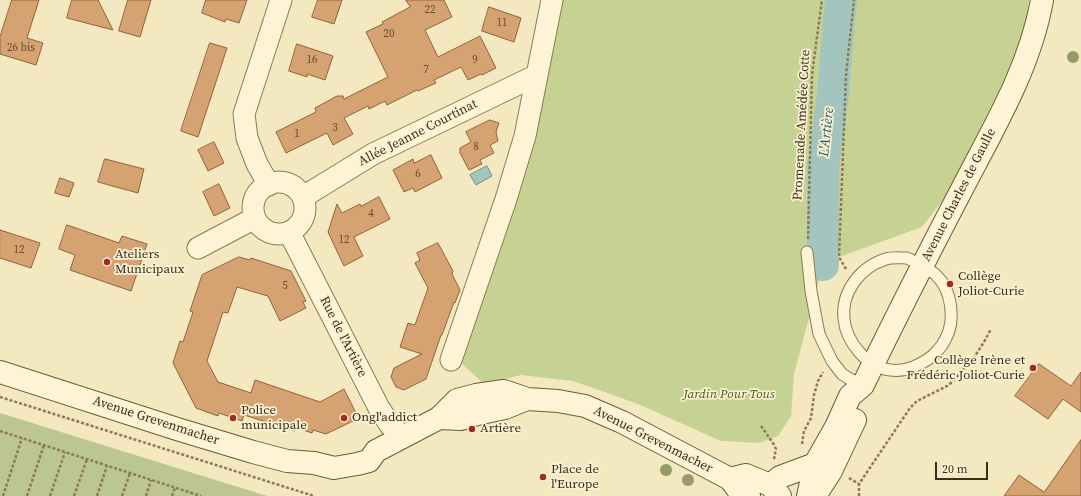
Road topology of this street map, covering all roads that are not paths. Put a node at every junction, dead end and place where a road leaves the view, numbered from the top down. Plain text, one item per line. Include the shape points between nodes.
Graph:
1 (281, 0) edge
2 (552, 0) edge
3 (1042, 0) edge
4 (537, 75) junction
5 (268, 185) junction
6 (303, 198) junction
7 (255, 218) junction
8 (289, 232) junction
9 (198, 248) dead end
10 (807, 252) road end
11 (922, 265) junction
12 (451, 360) dead end
13 (873, 364) junction
14 (0, 372) edge
15 (863, 385) junction
16 (403, 437) junction
17 (824, 474) edge
18 (730, 479) junction
19 (775, 491) edge
20 (749, 496) edge
21 (808, 496) edge
22 (815, 496) edge

1 - 5 street via 244,114 247,138
2 - 4 street
3 - 11 main road, Avenue Charles de Gaulle via 1038,21 1016,85
4 - 6 street, Allée Jeanne Courtinat via 373,154
4 - 12 street via 525,136 506,199
5 - 6 street via 284,183 292,186
5 - 7 street via 257,195 254,202
6 - 8 street via 305,214 296,228
7 - 8 street via 259,225 273,234
7 - 9 street
8 - 16 street, Rue de l'Artière via 379,408 390,425
10 - 15 lane via 819,334 842,374
11 - 13 main road, Avenue Charles de Gaulle
11 - 13 lane via 936,276 946,290 951,306 951,323 946,340 936,353 922,364 906,370 889,370
11 - 13 lane via 907,258 886,259 868,267 853,282 845,300 844,319 849,338 860,354
13 - 15 main road, Avenue Charles de Gaulle
14 - 16 main road, Avenue Grevenmacher via 177,429 287,461 334,468 357,464 369,461 376,451
15 - 17 main road, Avenue Charles de Gaulle via 850,396 836,427
16 - 18 main road, Avenue Grevenmacher via 439,418 461,419 505,408 527,399 558,401 585,406 622,422
17 - 19 main road via 780,477
17 - 21 main road, Avenue Charles de Gaulle
17 - 22 main road, Avenue Charles de Gaulle
18 - 19 main road via 746,475
18 - 20 main road, Avenue Grevenmacher via 739,491

